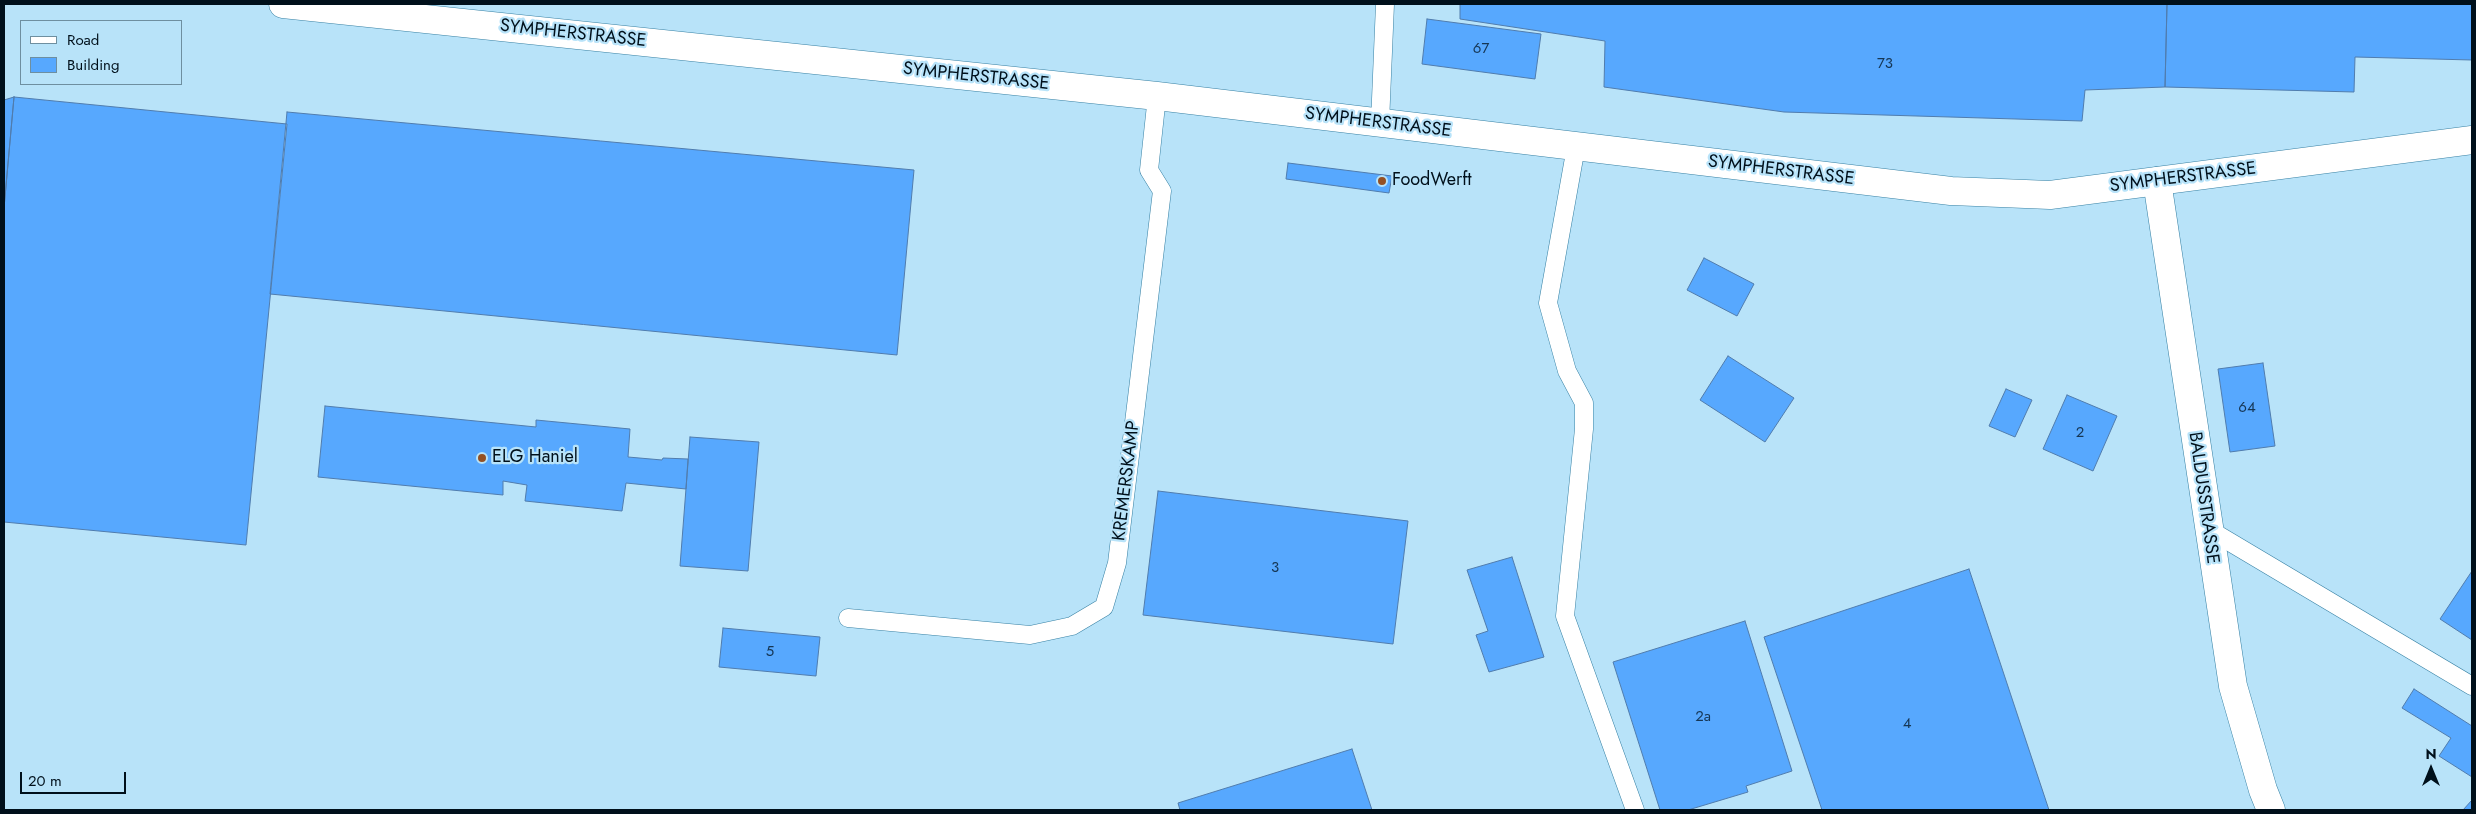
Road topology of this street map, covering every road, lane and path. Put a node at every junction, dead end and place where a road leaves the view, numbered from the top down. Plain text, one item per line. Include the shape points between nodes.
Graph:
1 (283, 4) edge
2 (1384, 4) edge
3 (1157, 96) junction
4 (1380, 123) junction
5 (2472, 140) edge
6 (1576, 146) junction
7 (2156, 182) junction
8 (2208, 529) junction
9 (848, 618) dead end
10 (2472, 686) edge
11 (1635, 810) edge
12 (2271, 810) edge

1 - 3 street, SYMPHERSTRASSE
2 - 4 lane
3 - 4 street, SYMPHERSTRASSE
3 - 9 lane, KREMERSKAMP via 1149,170 1162,191 1117,563 1104,607 1072,626 1030,635
4 - 6 street, SYMPHERSTRASSE
5 - 7 street, SYMPHERSTRASSE
6 - 7 street, SYMPHERSTRASSE via 1951,191 2050,195
6 - 11 lane via 1548,303 1566,371 1584,403 1565,616
7 - 8 street, BALDUSSTRASSE
8 - 10 lane
8 - 12 street, BALDUSSTRASSE via 2233,686

